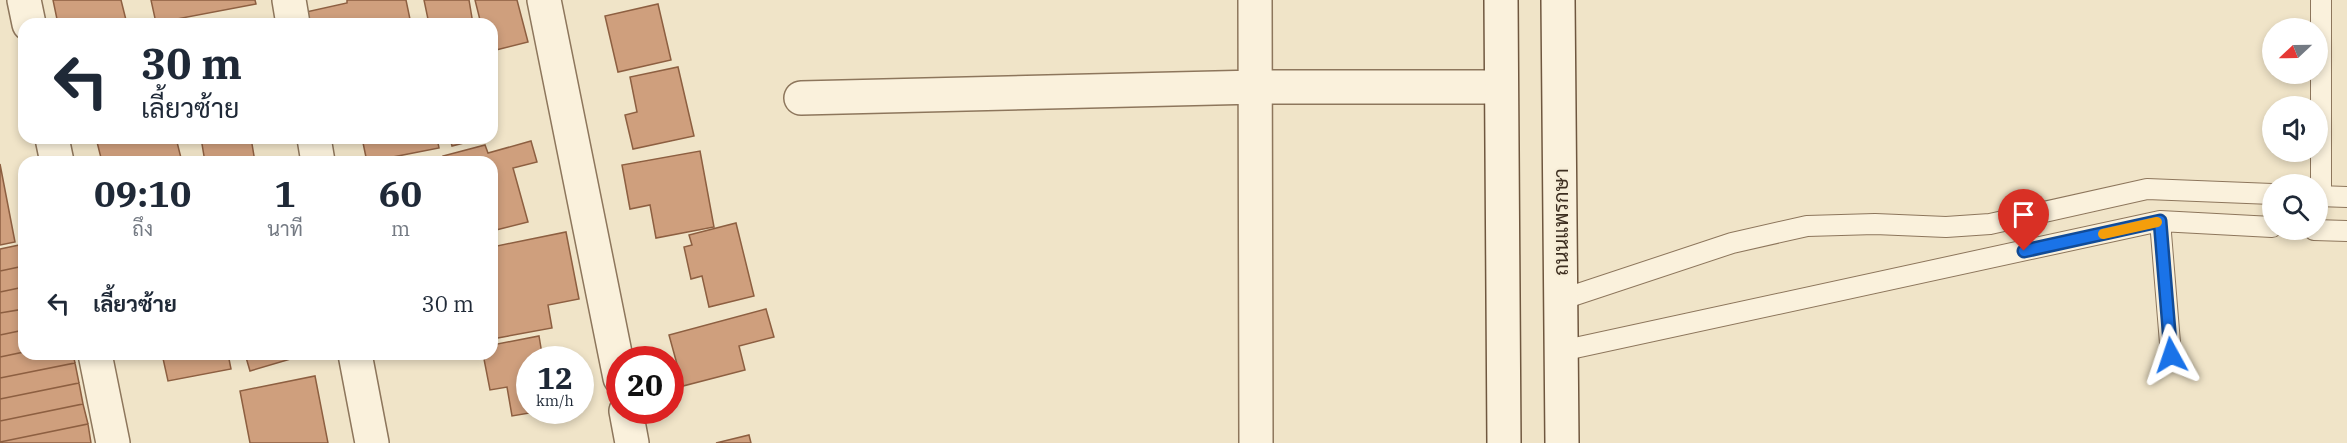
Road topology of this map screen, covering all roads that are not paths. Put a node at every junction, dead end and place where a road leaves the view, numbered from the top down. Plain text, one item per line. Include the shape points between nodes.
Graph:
1 (24, 0) edge
2 (289, 0) edge
3 (544, 0) edge
4 (1255, 0) edge
5 (1501, 0) edge
6 (1558, 0) edge
7 (2321, 0) edge
8 (28, 18) edge
9 (292, 18) edge
10 (1257, 87) junction
11 (1501, 87) junction
12 (801, 98) dead end
13 (2319, 174) edge
14 (2262, 194) edge
15 (2328, 196) edge
16 (2347, 197) edge
17 (2160, 221) junction
18 (2262, 226) edge
19 (2328, 230) edge
20 (2347, 231) edge
21 (1560, 300) junction
22 (614, 346) edge
23 (1561, 351) junction
24 (2171, 355) dead end
25 (96, 360) edge
26 (356, 360) edge
27 (629, 424) edge
28 (112, 443) edge
29 (372, 443) edge
30 (633, 443) edge
31 (1256, 443) edge
32 (1504, 443) edge
33 (1562, 443) edge

1 - 8 street
2 - 9 street
3 - 22 street
4 - 10 street
5 - 11 street
6 - 21 street, ถนนแพรกษา
7 - 13 lane
10 - 11 street
10 - 12 street
10 - 31 street
11 - 32 street
14 - 21 lane via 2147,189 1990,224 1946,228 1807,226 1732,243
15 - 16 lane
17 - 18 lane
17 - 23 lane
17 - 24 lane
19 - 20 lane
21 - 23 street, ถนนแพรกษา
23 - 33 street, ถนนแพรกษา
25 - 28 street
26 - 29 street
27 - 30 street

